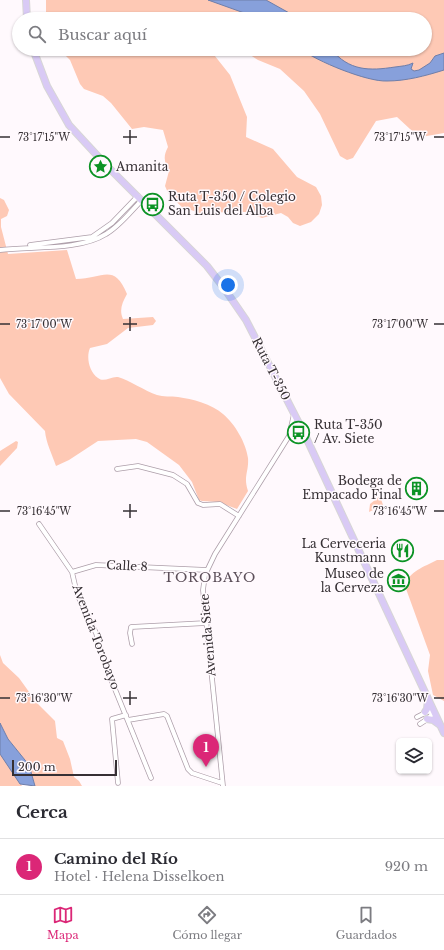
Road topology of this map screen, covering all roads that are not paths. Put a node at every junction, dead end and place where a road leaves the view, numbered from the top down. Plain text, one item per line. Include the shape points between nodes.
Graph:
1 (26, 0) edge
2 (27, 12) edge
3 (36, 56) edge
4 (140, 198) junction
5 (0, 250) edge
6 (294, 414) junction
7 (304, 433) junction
8 (289, 436) junction
9 (117, 469) dead end
10 (239, 516) junction
11 (39, 524) dead end
12 (206, 570) junction
13 (72, 572) junction
14 (206, 623) junction
15 (132, 644) dead end
16 (428, 698) junction
17 (434, 711) junction
18 (425, 712) junction
19 (417, 716) dead end
20 (127, 717) junction
21 (427, 719) junction
22 (420, 724) dead end
23 (443, 730) edge
24 (151, 778) dead end
25 (118, 783) dead end
26 (223, 784) edge

1 - 2 main road
3 - 4 main road, Ruta T-350 via 47,86 63,117
4 - 5 street via 114,229 96,240 80,244
4 - 6 main road, Ruta T-350 via 197,256 232,298 253,332
6 - 7 main road, Ruta T-350
6 - 8 street, Avenida Siete
7 - 8 street
7 - 16 main road, Ruta T-350
8 - 10 street, Avenida Siete
9 - 10 street via 138,466 173,475 187,484 198,503 220,504
10 - 12 street, Avenida Siete
11 - 13 street, Avenida Torobayo
12 - 13 street, Calle 8 via 96,565
12 - 14 street, Avenida Siete via 203,587
13 - 20 street, Avenida Torobayo via 77,594 96,633 106,667
14 - 15 street via 131,627
14 - 26 street, Avenida Siete
16 - 17 main road, Ruta T-350
16 - 18 main road
17 - 18 street
17 - 21 street
17 - 23 main road, Ruta T-350
18 - 19 street
20 - 24 street, Avenida Torobayo
20 - 25 street via 112,719
20 - 26 street via 164,714 167,716 188,770
21 - 22 street
21 - 23 main road via 436,722

